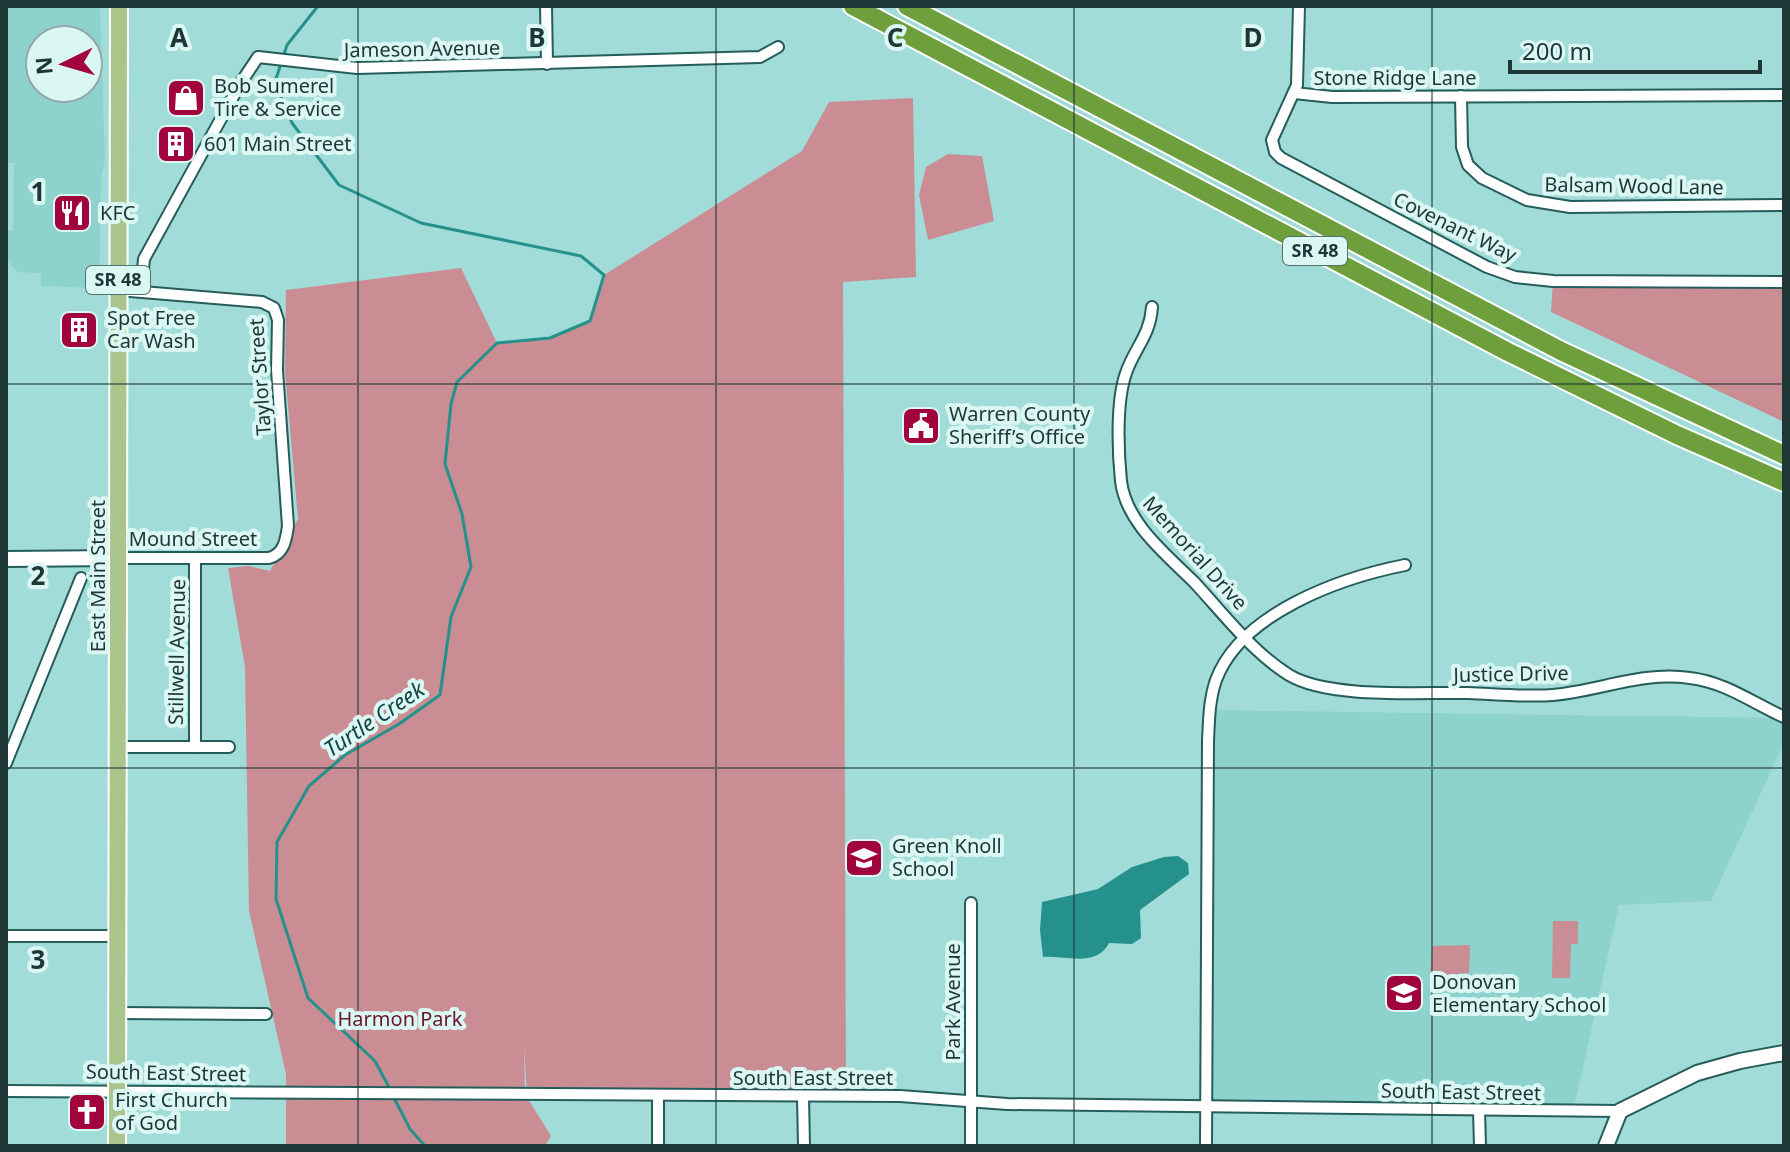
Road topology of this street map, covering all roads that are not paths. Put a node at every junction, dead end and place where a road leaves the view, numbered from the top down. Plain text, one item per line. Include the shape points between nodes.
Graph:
1 (119, 6) edge
2 (546, 6) edge
3 (853, 6) edge
4 (907, 6) edge
5 (1299, 6) edge
6 (778, 47) dead end
7 (547, 64) junction
8 (1294, 93) junction
9 (1784, 95) edge
10 (1461, 96) junction
11 (1784, 205) edge
12 (1784, 282) edge
13 (118, 290) junction
14 (141, 290) junction
15 (1152, 307) dead end
16 (1784, 455) edge
17 (1784, 482) edge
18 (280, 551) joint
19 (118, 558) junction
20 (195, 558) junction
21 (6, 559) edge
22 (1405, 565) dead end
23 (81, 578) dead end
24 (1245, 636) junction
25 (1784, 717) edge
26 (118, 747) junction
27 (195, 747) junction
28 (229, 747) dead end
29 (6, 763) edge
30 (971, 903) dead end
31 (6, 936) edge
32 (117, 936) junction
33 (116, 1013) junction
34 (266, 1014) dead end
35 (1784, 1053) edge
36 (117, 1090) junction
37 (6, 1091) edge
38 (658, 1095) junction
39 (803, 1096) junction
40 (971, 1100) junction
41 (1207, 1107) junction
42 (1479, 1110) junction
43 (1620, 1111) junction
44 (117, 1146) edge
45 (658, 1146) edge
46 (804, 1146) edge
47 (971, 1146) edge
48 (1206, 1146) edge
49 (1480, 1146) edge
50 (1606, 1146) edge

1 - 13 main road, East Main Street / SR 48
2 - 7 street
3 - 17 highway, SR 48 via 1508,352
4 - 16 highway, SR 48 via 1548,344
5 - 8 street
6 - 7 street, Jameson Avenue via 760,57
7 - 14 street, Jameson Avenue via 357,68 258,57 144,259
8 - 10 street, Stone Ridge Lane
8 - 12 street, Covenant Way via 1274,135 1273,146 1281,158 1487,267 1553,281
9 - 10 street, Stone Ridge Lane
10 - 11 street, Balsam Wood Lane via 1462,147 1468,165 1482,178 1527,200 1570,207
13 - 14 street, Taylor Street
13 - 19 main road, East Main Street / SR 48
14 - 18 street, Taylor Street via 262,302 274,308 288,526
15 - 24 street, Memorial Drive via 1150,326 1123,383 1122,491 1139,525
18 - 20 street, Mound Street via 263,559
19 - 20 street, Mound Street
19 - 21 street, Mound Street
19 - 26 main road, East Main Street / SR 48
20 - 27 street, Stillwell Avenue
22 - 24 street via 1306,598
23 - 29 street
24 - 25 street, Justice Drive via 1290,676 1355,691 1551,695 1635,678 1689,677 1722,685
24 - 41 street via 1222,667 1209,710
26 - 27 street
26 - 32 main road, East Main Street / SR 48
27 - 28 street
30 - 40 street, Park Avenue
31 - 32 street
32 - 33 main road, East Main Street / SR 48
33 - 34 street
33 - 36 main road, East Main Street / SR 48
35 - 43 street via 1697,1073
36 - 37 street, South East Street
36 - 38 street, South East Street
36 - 44 main road, East Main Street / SR 48
38 - 39 street, South East Street
38 - 45 street
39 - 40 street, South East Street
39 - 46 street
40 - 41 street, South East Street
40 - 47 street, Park Avenue
41 - 42 street, South East Street
41 - 48 street
42 - 43 street, South East Street
42 - 49 street
43 - 50 street

